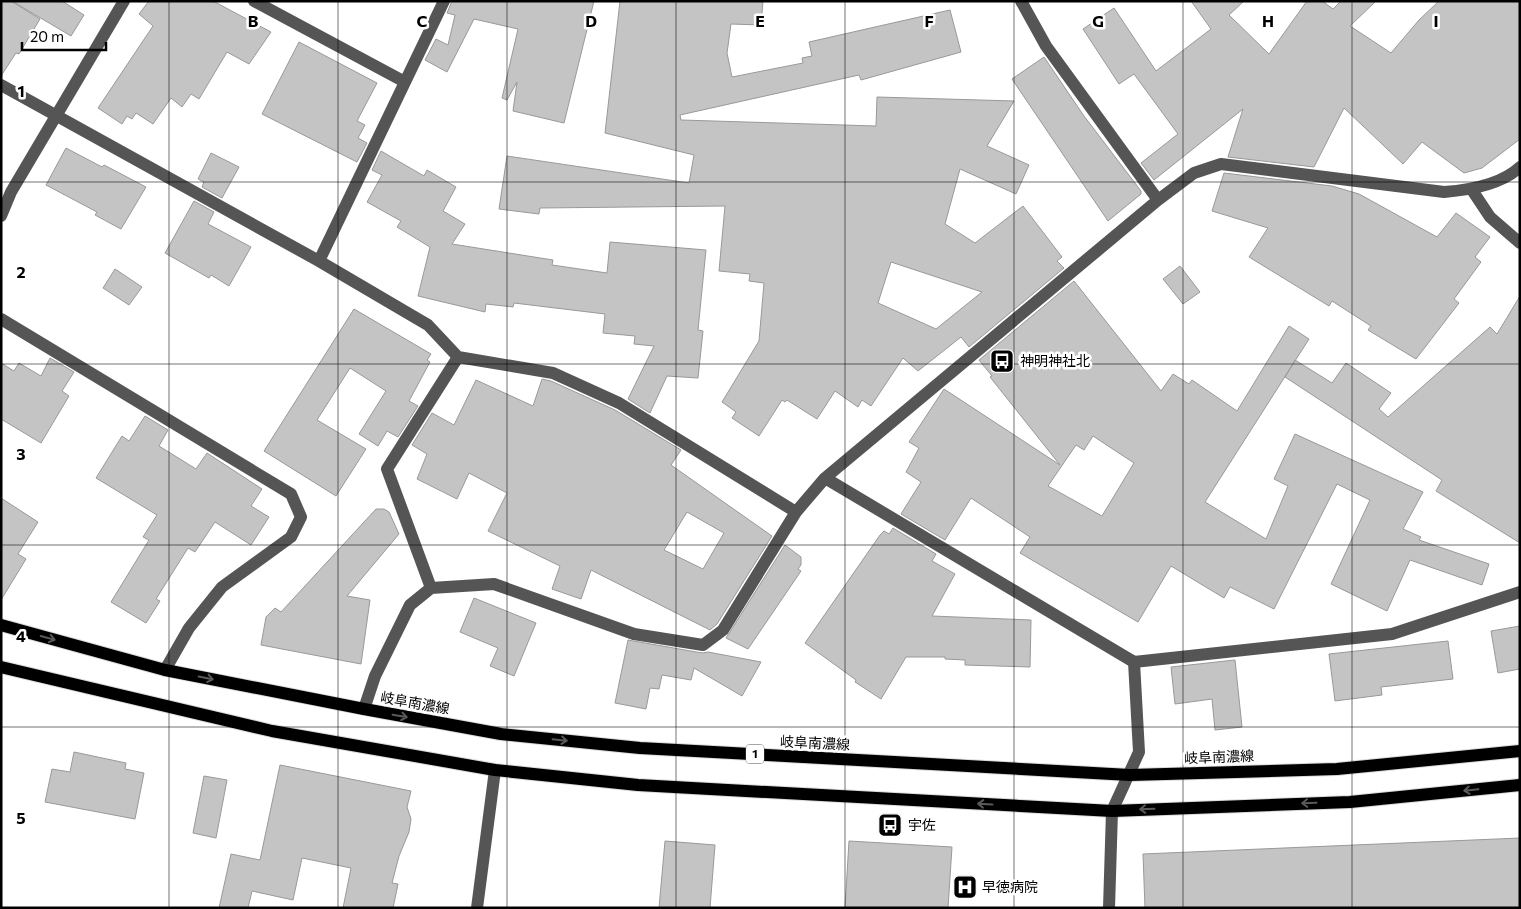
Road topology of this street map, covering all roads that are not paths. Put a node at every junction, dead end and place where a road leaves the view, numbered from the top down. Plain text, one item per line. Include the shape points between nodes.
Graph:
1 (124, 1) edge
2 (254, 1) edge
3 (444, 1) edge
4 (1021, 1) edge
5 (405, 82) junction
6 (1, 85) edge
7 (57, 114) junction
8 (1520, 166) edge
9 (6, 190) edge
10 (1472, 190) junction
11 (1158, 200) junction
12 (1, 216) edge
13 (1520, 243) edge
14 (319, 261) junction
15 (1, 319) edge
16 (458, 357) junction
17 (825, 478) junction
18 (796, 512) junction
19 (431, 588) junction
20 (1520, 592) edge
21 (1, 625) edge
22 (1134, 662) junction
23 (1, 667) edge
24 (165, 670) junction
25 (364, 709) junction
26 (1520, 751) edge
27 (495, 770) junction
28 (1130, 775) junction
29 (1520, 785) edge
30 (1112, 811) junction
31 (477, 908) edge
32 (1109, 908) edge

1 - 7 street
2 - 5 street
3 - 5 street
4 - 11 street via 1046,46
5 - 14 street
6 - 7 street
7 - 9 street
7 - 14 street
8 - 10 street via 1513,173
9 - 12 street
10 - 11 street via 1444,192 1221,164 1194,173
10 - 13 street via 1490,217
11 - 17 street
14 - 16 street via 428,325
15 - 24 street via 291,494 300,517 291,537 222,587 189,628
16 - 18 street via 553,373 619,403
16 - 19 street via 388,468
17 - 18 street
17 - 22 street
18 - 19 street via 724,630 703,645 634,634 494,584
19 - 25 street via 410,604 375,676
20 - 22 street via 1392,634
21 -> 24 main road, 岐阜南濃線 / 1
22 - 28 street via 1139,752
23 - 27 main road via 272,731
24 -> 25 main road, 岐阜南濃線 / 1
25 -> 28 main road, 岐阜南濃線 / 1 via 501,734 640,748
26 - 28 main road, 岐阜南濃線 / 1 via 1337,769
30 -> 27 main road via 638,785
27 - 31 street
28 - 30 street
29 -> 30 main road via 1350,802
30 - 32 street

